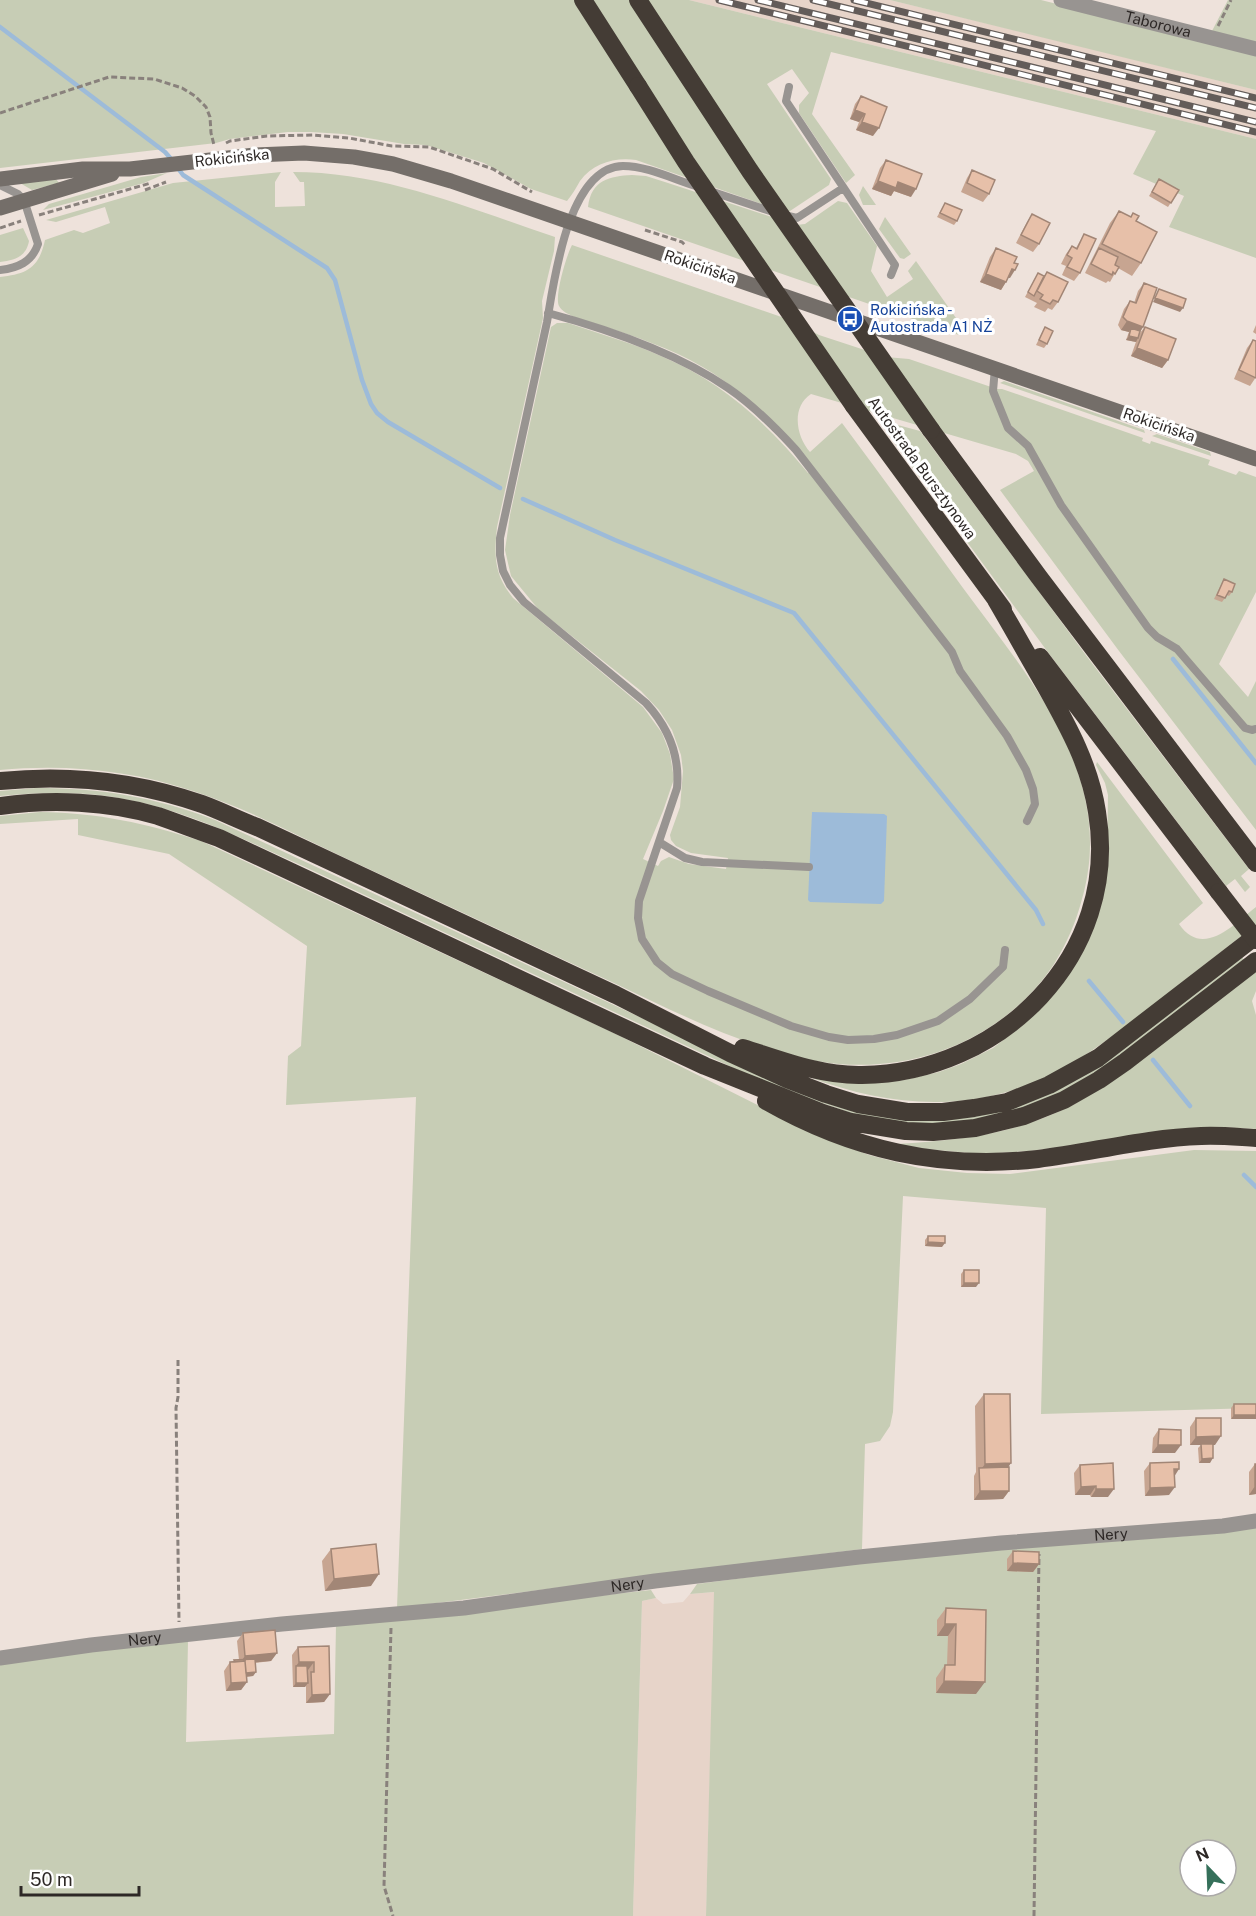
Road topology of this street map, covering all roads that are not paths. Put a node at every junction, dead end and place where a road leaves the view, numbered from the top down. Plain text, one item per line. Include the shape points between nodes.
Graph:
1 (583, 0) edge
2 (638, 0) edge
3 (1061, 0) edge
4 (1256, 49) edge
5 (789, 87) dead end
6 (130, 169) junction
7 (0, 179) edge
8 (0, 185) edge
9 (843, 188) junction
10 (24, 200) junction
11 (0, 208) edge
12 (570, 222) junction
13 (0, 270) edge
14 (891, 275) dead end
15 (548, 313) junction
16 (995, 368) junction
17 (1256, 459) edge
18 (996, 600) junction
19 (1256, 729) edge
20 (0, 781) edge
21 (0, 806) edge
22 (1027, 821) dead end
23 (659, 842) junction
24 (1256, 862) edge
25 (809, 867) dead end
26 (1256, 938) edge
27 (1005, 950) dead end
28 (1256, 960) edge
29 (616, 995) junction
30 (705, 1066) junction
31 (1256, 1138) edge
32 (1256, 1521) edge
33 (0, 1658) edge

1 - 18 highway, Autostrada Bursztynowa, bridge via 686,162 854,406
2 - 24 highway, Autostrada Bursztynowa, bridge via 750,171 930,430
3 - 4 street, Taborowa
5 - 9 lane via 786,101
6 - 7 main road, Rokicińska via 82,169
6 - 10 main road, Rokicińska
6 - 12 main road, Rokicińska via 255,155 354,157 432,175
8 - 10 lane
9 - 12 lane via 808,213 792,218 647,170 623,166 601,172 589,184
9 - 14 lane via 895,265
10 - 11 main road, Rokicińska
10 - 13 lane via 38,240 36,251 18,267
12 - 15 lane
12 - 16 main road, Rokicińska
15 - 22 lane via 656,349 690,365 735,393 779,431 952,652 964,678 1007,736 1033,789 1035,804
15 - 23 lane via 502,525 501,563 510,585 524,602 639,696 664,727 675,751 678,773 671,810
16 - 17 main road, Rokicińska
16 - 19 lane via 993,391 1008,428 1028,446 1061,505 1148,628 1177,649 1245,728
18 - 26 highway, Autostrada Bursztynowa, bridge
18 - 29 highway via 1079,749 1093,788 1099,825 1097,883 1084,927 1061,972 1030,1009 994,1038 959,1056 917,1070 860,1075 825,1072 768,1056
20 - 29 highway via 60,777 104,781 202,804
21 - 30 highway via 72,803 126,809 219,838
23 - 25 lane via 684,858 702,862
23 - 27 lane via 639,902 639,928 651,956 681,979 803,1030 848,1040 897,1035 928,1026 956,1010 1003,967
26 - 29 highway via 1098,1058 1023,1096 960,1110 882,1109 826,1094 730,1053
28 - 30 highway via 1082,1091 1024,1116 975,1128 906,1131 851,1122
30 - 31 highway via 787,1113 829,1131 879,1149 950,1162 1038,1158 1174,1138
32 - 33 street, Nery via 860,1557 391,1616 282,1624

